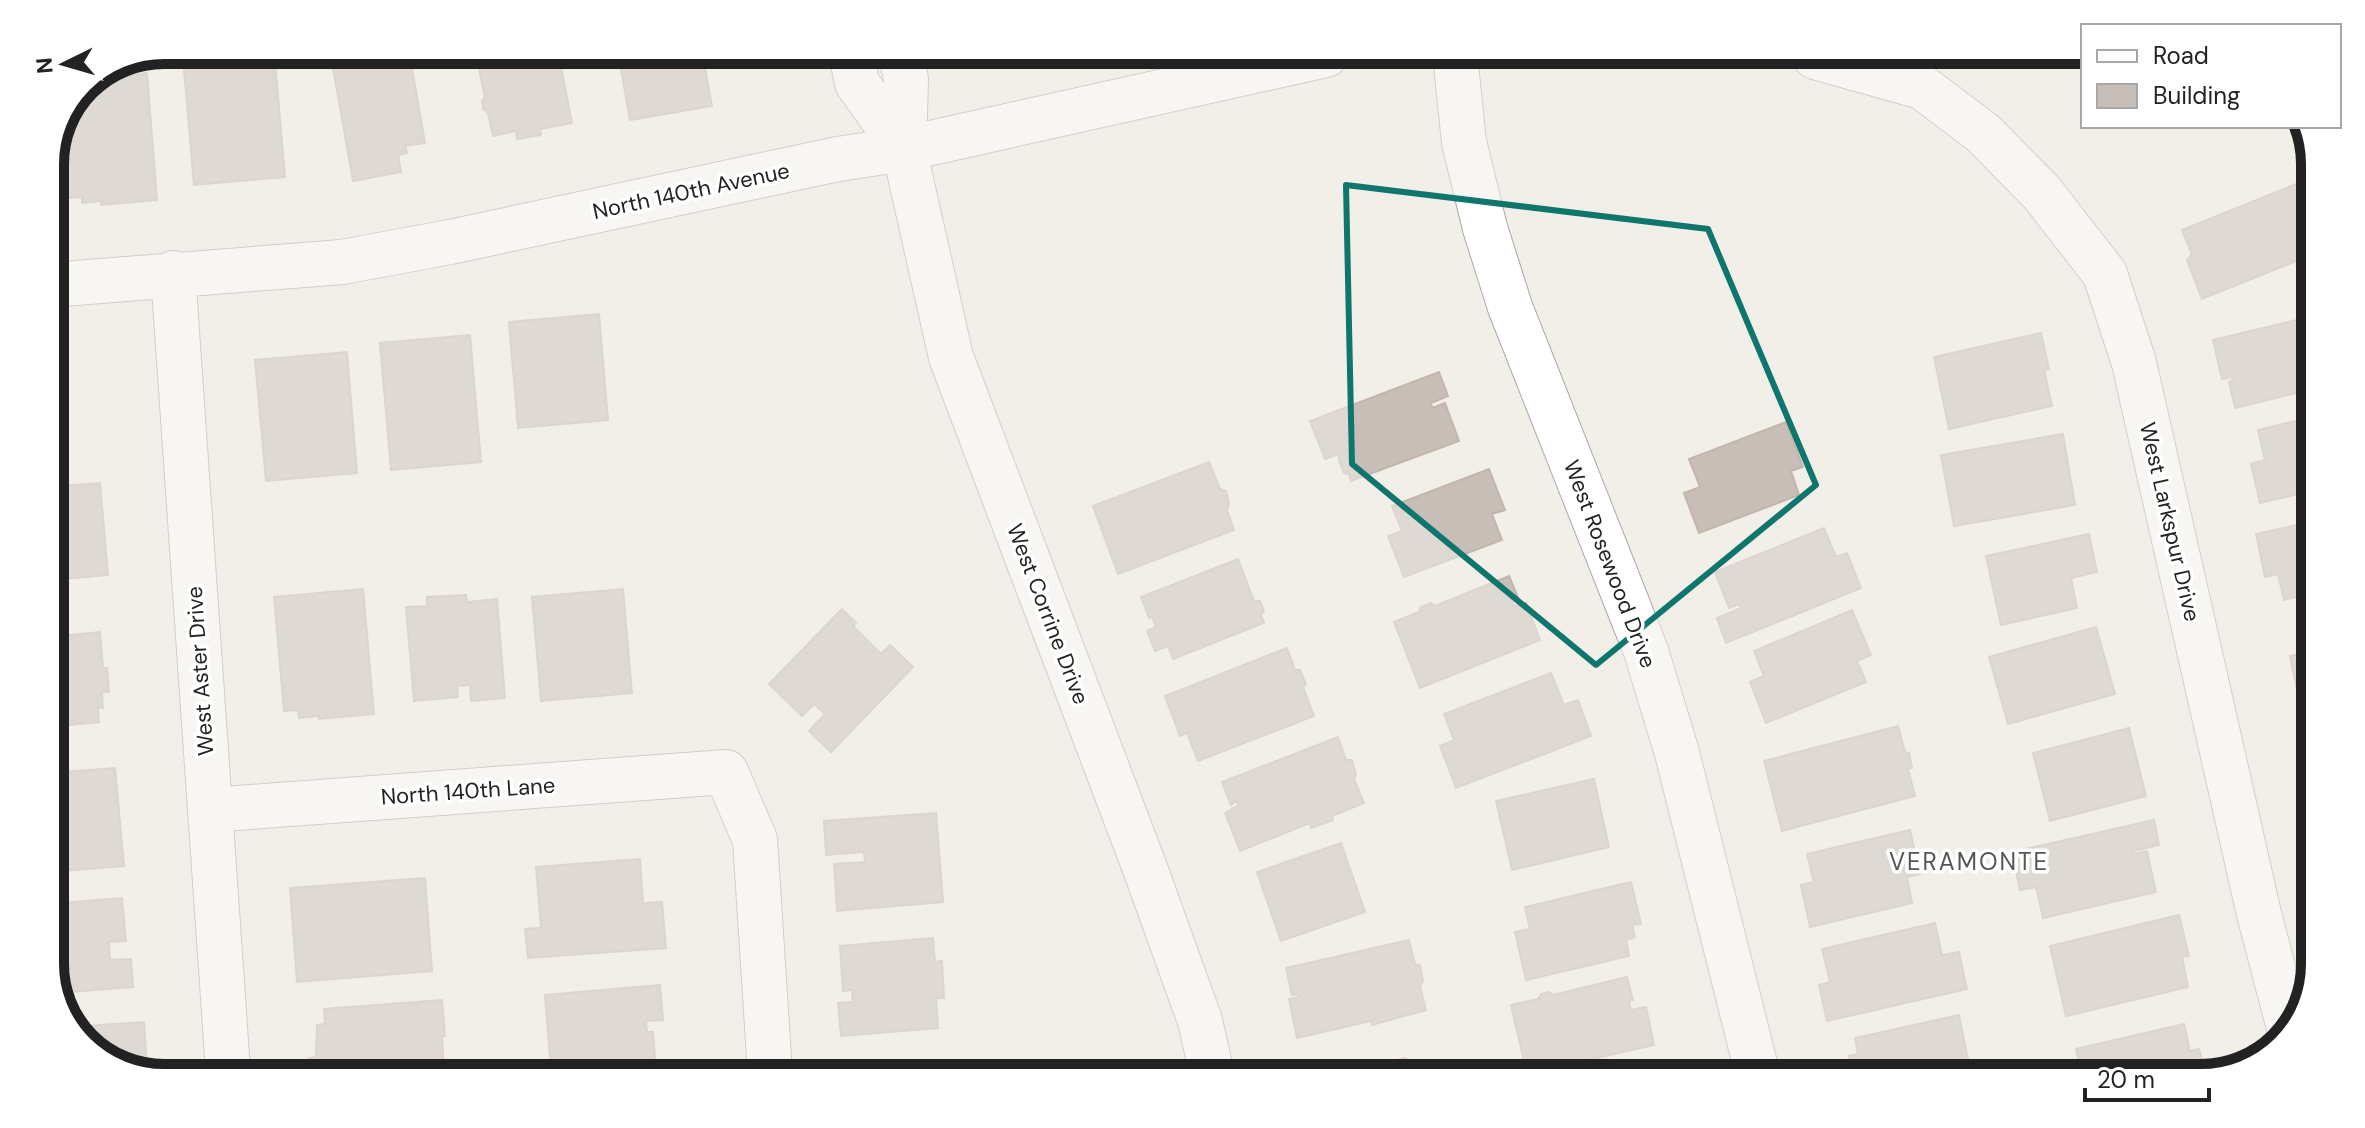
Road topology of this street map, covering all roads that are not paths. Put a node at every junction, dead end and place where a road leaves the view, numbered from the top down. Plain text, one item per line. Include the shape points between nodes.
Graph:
1 (853, 64) edge
2 (903, 64) edge
3 (1286, 64) edge
4 (1456, 64) edge
5 (1840, 64) edge
6 (904, 149) junction
7 (173, 273) junction
8 (64, 284) edge
9 (210, 810) junction
10 (2286, 1017) edge
11 (228, 1064) edge
12 (769, 1064) edge
13 (1210, 1064) edge
14 (1755, 1064) edge

1 - 6 street, West Corrine Drive via 857,83
2 - 6 street, West Corrine Drive
3 - 6 street, North 140th Avenue
4 - 14 street, West Rosewood Drive via 1464,142 1485,228 1510,307 1646,651
5 - 10 street, West Larkspur Drive via 1922,87 1983,133 2042,193 2105,274 2134,363
6 - 7 street, North 140th Avenue via 342,262
6 - 13 street, West Corrine Drive via 951,357 1146,871 1200,1021
7 - 8 street, North 140th Avenue
7 - 9 street, West Aster Drive
9 - 11 street, West Aster Drive
9 - 12 street, North 140th Lane via 726,772 755,840

